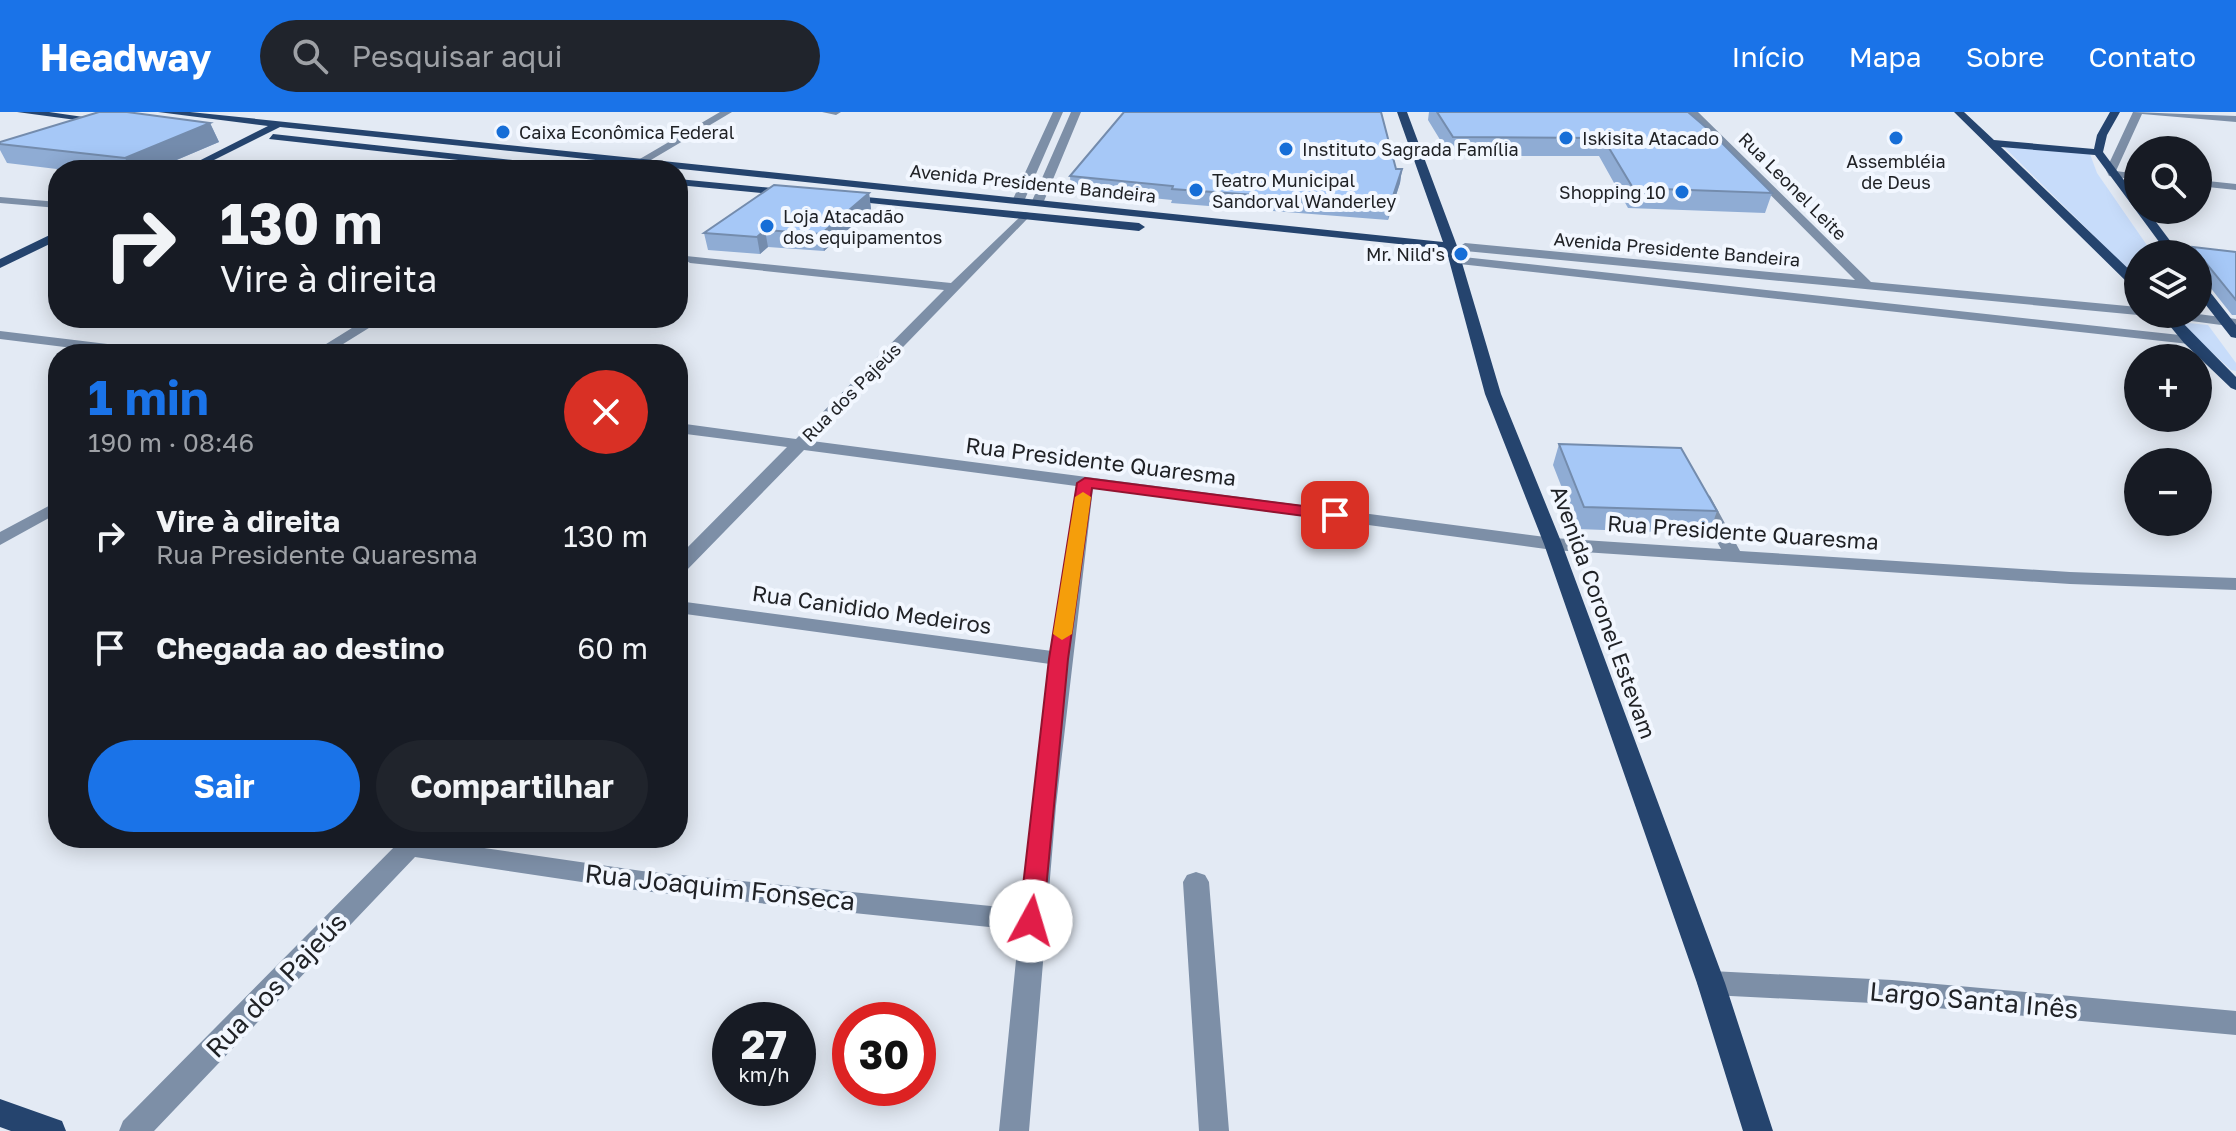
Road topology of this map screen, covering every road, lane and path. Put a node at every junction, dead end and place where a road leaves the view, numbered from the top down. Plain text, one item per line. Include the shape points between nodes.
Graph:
1 (22, 112) edge
2 (163, 112) edge
3 (302, 112) edge
4 (727, 112) edge
5 (827, 112) edge
6 (836, 112) edge
7 (1051, 112) edge
8 (1058, 112) edge
9 (1076, 112) edge
10 (1402, 112) edge
11 (1959, 112) edge
12 (2115, 112) edge
13 (2141, 112) edge
14 (1690, 116) edge
15 (2236, 119) edge
16 (125, 123) edge
17 (279, 124) junction
18 (234, 134) dead end
19 (255, 136) junction
20 (1993, 143) junction
21 (482, 145) junction
22 (2098, 152) junction
23 (454, 157) junction
24 (206, 160) edge
25 (482, 160) edge
26 (633, 160) edge
27 (645, 160) edge
28 (688, 166) edge
29 (2112, 172) junction
30 (2124, 174) edge
31 (688, 183) edge
32 (2212, 184) edge
33 (2236, 187) edge
34 (2124, 188) edge
35 (804, 194) edge
36 (836, 197) edge
37 (0, 200) edge
38 (1038, 201) junction
39 (48, 204) edge
40 (1022, 207) junction
41 (1781, 216) junction
42 (1798, 216) junction
43 (2151, 224) edge
44 (48, 240) edge
45 (2163, 240) edge
46 (1452, 253) junction
47 (690, 259) dead end
48 (0, 264) edge
49 (2124, 271) edge
50 (1847, 283) junction
51 (1867, 285) junction
52 (954, 287) junction
53 (2212, 301) edge
54 (2124, 310) edge
55 (2231, 322) edge
56 (361, 328) edge
57 (2179, 328) edge
58 (2236, 334) edge
59 (0, 335) edge
60 (2189, 340) junction
61 (74, 344) edge
62 (334, 344) edge
63 (2236, 385) edge
64 (688, 430) edge
65 (797, 446) junction
66 (1692, 481) edge
67 (1085, 483) junction
68 (48, 512) edge
69 (0, 540) edge
70 (1553, 544) junction
71 (1734, 556) junction
72 (688, 558) edge
73 (2236, 584) edge
74 (688, 608) edge
75 (1059, 659) junction
76 (408, 848) edge
77 (449, 848) edge
78 (1196, 882) dead end
79 (1031, 921) junction
80 (1711, 983) junction
81 (2236, 1023) edge
82 (0, 1113) edge
83 (51, 1131) edge
84 (134, 1131) edge
85 (1014, 1131) edge
86 (1214, 1131) edge
87 (1758, 1131) edge

1 - 16 main road
2 - 17 main road, Avenida Presidente Bandeira
3 - 17 main road
4 - 27 street
5 - 6 street
7 - 8 street
8 - 40 street, Rua dos Pajeús
9 - 38 street
10 - 46 main road, Avenida Coronel Estevam
11 - 20 main road
12 - 22 main road
13 - 15 street
13 - 29 street
14 - 41 street, Rua Leonel Leite
14 - 42 street, Rua Leonel Leite
17 - 19 main road
17 - 21 main road, Avenida Presidente Bandeira
18 - 19 main road
19 - 23 main road
19 - 24 main road
20 - 22 main road
20 - 49 main road
21 - 23 main road
21 - 26 main road, Avenida Presidente Bandeira
22 - 29 main road
23 - 25 main road
28 - 40 main road, Avenida Presidente Bandeira
29 - 30 street
29 - 34 main road
31 - 35 main road
32 - 33 street
36 - 40 main road, Avenida Presidente Bandeira
37 - 39 street
38 - 40 main road, Avenida Presidente Bandeira
38 - 46 main road, Avenida Presidente Bandeira
40 - 46 main road, Avenida Presidente Bandeira
40 - 52 street, Rua dos Pajeús
41 - 42 street
41 - 50 street, Rua Leonel Leite
42 - 51 street, Rua Leonel Leite
43 - 45 main road
44 - 48 main road
46 - 50 street, Avenida Presidente Bandeira
46 - 60 street, Avenida Presidente Bandeira
46 - 70 main road, Avenida Coronel Estevam via 1493,394
47 - 52 street
50 - 51 street, Avenida Presidente Bandeira
51 - 54 street, Avenida Presidente Bandeira
52 - 65 street, Rua dos Pajeús
53 - 55 main road
55 - 58 main road
56 - 62 street
57 - 60 main road
59 - 61 street
60 - 63 main road
64 - 65 street, Rua Presidente Quaresma
65 - 67 street, Rua Presidente Quaresma
65 - 72 street, Rua dos Pajeús
66 - 71 street
67 - 70 street, Rua Presidente Quaresma
67 - 75 street
68 - 69 street
70 - 71 street, Rua Presidente Quaresma
70 - 80 main road, Avenida Coronel Estevam
71 - 73 street, Rua Presidente Quaresma
74 - 75 street, Rua Canidido Medeiros
75 - 79 street
76 - 84 street, Rua dos Pajeús
77 - 79 street, Rua Joaquim Fonseca via 642,881
78 - 86 street
79 - 85 street
80 - 81 street, Largo Santa Inês via 1892,992
80 - 87 main road, Avenida Coronel Estevam
82 - 83 main road

